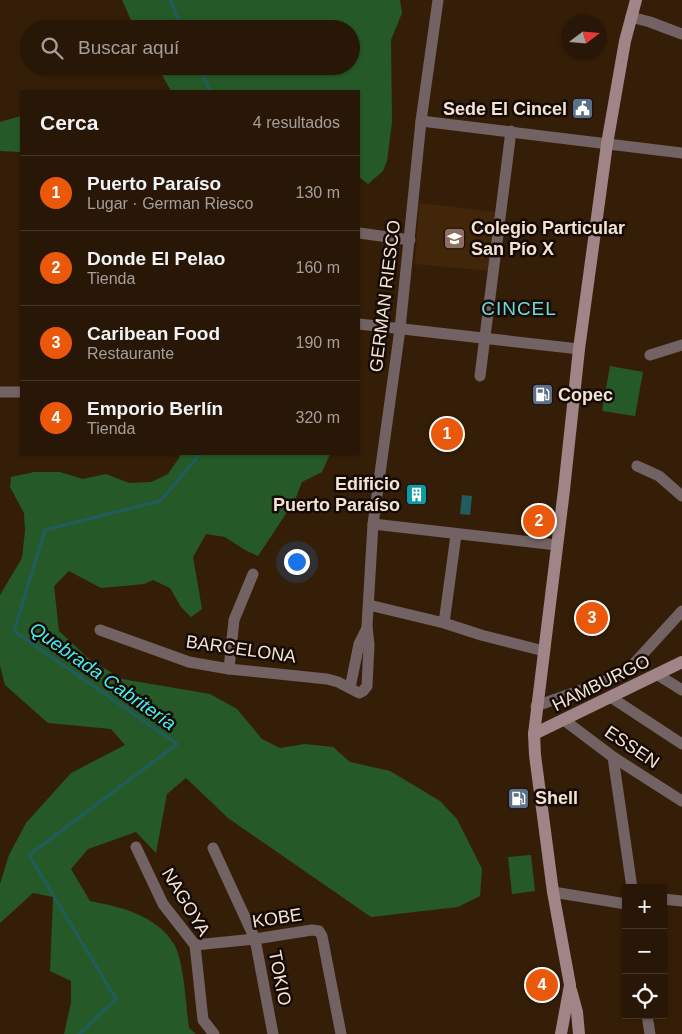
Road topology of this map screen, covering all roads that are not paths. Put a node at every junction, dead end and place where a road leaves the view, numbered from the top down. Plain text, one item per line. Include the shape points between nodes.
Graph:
1 (438, 0) edge
2 (636, 0) edge
3 (631, 17) junction
4 (682, 34) edge
5 (422, 121) junction
6 (511, 131) junction
7 (607, 144) junction
8 (682, 153) edge
9 (360, 233) edge
10 (410, 240) junction
11 (360, 324) edge
12 (400, 329) junction
13 (485, 338) junction
14 (682, 345) edge
15 (579, 349) junction
16 (650, 355) dead end
17 (480, 376) dead end
18 (0, 392) edge
19 (20, 392) edge
20 (637, 466) dead end
21 (682, 496) edge
22 (373, 524) junction
23 (456, 534) junction
24 (557, 546) junction
25 (253, 574) dead end
26 (369, 605) junction
27 (682, 611) edge
28 (444, 623) junction
29 (100, 630) dead end
30 (544, 651) junction
31 (682, 662) edge
32 (229, 669) junction
33 (658, 675) junction
34 (350, 688) joint
35 (682, 690) edge
36 (612, 698) junction
37 (536, 706) junction
38 (564, 720) junction
39 (534, 734) junction
40 (682, 744) edge
41 (614, 757) junction
42 (682, 801) edge
43 (136, 847) dead end
44 (213, 848) dead end
45 (631, 884) edge
46 (553, 892) junction
47 (667, 899) edge
48 (682, 901) edge
49 (622, 903) edge
50 (255, 939) junction
51 (195, 945) junction
52 (570, 985) junction
53 (648, 1019) edge
54 (562, 1030) edge
55 (214, 1034) edge
56 (273, 1034) edge
57 (341, 1034) edge
58 (579, 1034) edge
59 (650, 1034) edge

1 - 5 street, GERMAN RIESCO
2 - 3 main road
3 - 4 street
3 - 7 main road
5 - 6 street
5 - 10 street, GERMAN RIESCO
6 - 7 street
6 - 13 street
7 - 8 street
7 - 15 main road
9 - 10 street
10 - 12 street, GERMAN RIESCO
11 - 12 street
12 - 13 street
12 - 22 street, GERMAN RIESCO
13 - 15 street
13 - 17 street
14 - 16 street
15 - 24 main road
18 - 19 street
20 - 21 street via 659,476
22 - 23 street
22 - 26 street, GERMAN RIESCO
23 - 24 street
23 - 28 street
24 - 30 main road
25 - 32 street via 234,620
26 - 28 street
26 - 34 street, GERMAN RIESCO via 366,686 359,693
27 - 37 street via 630,668 596,685
28 - 30 street
29 - 32 street, BARCELONA via 189,662
30 - 37 main road
31 - 33 main road, HAMBURGO
32 - 34 street, BARCELONA via 327,679
33 - 35 street
33 - 36 main road, HAMBURGO
36 - 38 main road, HAMBURGO
36 - 40 street
37 - 39 main road
38 - 39 main road, HAMBURGO
38 - 41 street, ESSEN
39 - 46 main road
41 - 42 street, ESSEN
41 - 45 street
43 - 51 street, NAGOYA via 162,904
44 - 50 street, TOKIO
46 - 49 street
46 - 52 main road
47 - 48 street
50 - 51 street, KOBE
50 - 56 street, TOKIO
50 - 57 street, KOBE via 312,930 319,932
51 - 55 street, NAGOYA via 203,1020
52 - 54 main road
52 - 58 main road
53 - 59 street
54 - 58 street

